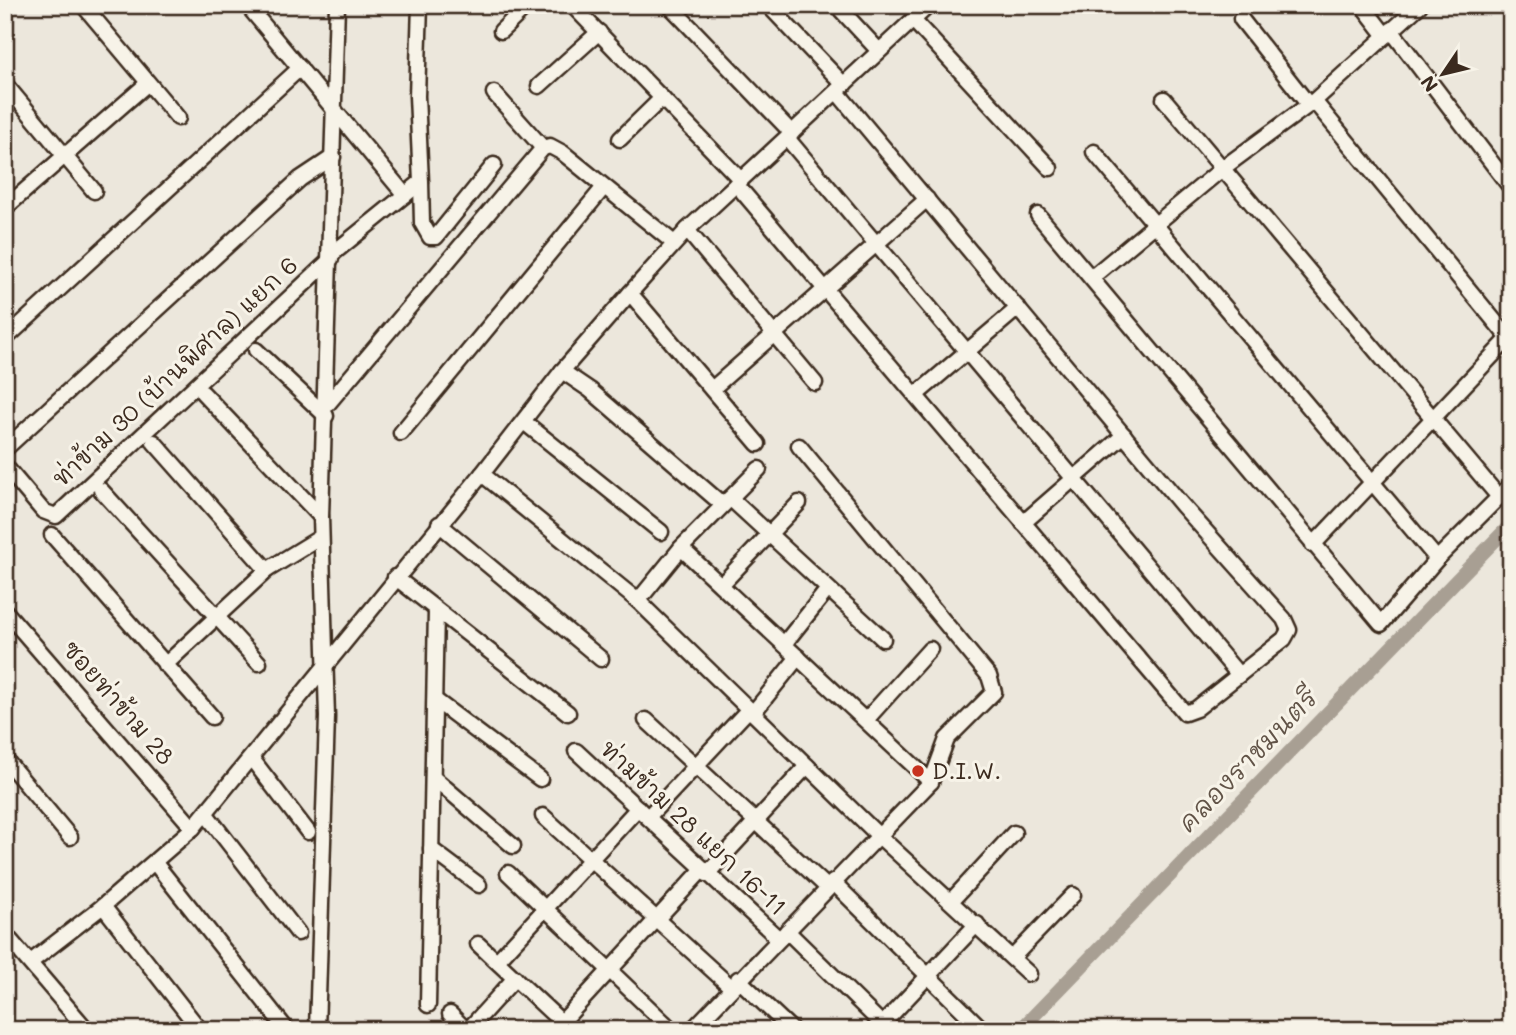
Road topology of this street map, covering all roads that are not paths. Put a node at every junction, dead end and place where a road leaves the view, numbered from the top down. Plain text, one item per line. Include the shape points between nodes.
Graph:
1 (83, 5) edge
2 (247, 5) edge
3 (337, 5) edge
4 (420, 5) edge
5 (528, 5) edge
6 (572, 5) edge
7 (668, 5) edge
8 (929, 5) edge
9 (1362, 5) edge
10 (771, 6) edge
11 (1418, 6) edge
12 (841, 10) dead end
13 (1241, 19) dead end
14 (913, 20) junction
15 (501, 31) dead end
16 (599, 32) junction
17 (1389, 33) junction
18 (879, 51) junction
19 (300, 68) junction
20 (148, 83) junction
21 (5, 84) edge
22 (539, 86) dead end
23 (840, 88) junction
24 (494, 93) dead end
25 (662, 98) junction
26 (1164, 99) dead end
27 (1311, 103) junction
28 (334, 107) junction
29 (178, 118) dead end
30 (789, 136) junction
31 (620, 139) dead end
32 (543, 148) junction
33 (1094, 152) dead end
34 (65, 155) junction
35 (333, 157) junction
36 (494, 165) dead end
37 (1223, 168) junction
38 (1050, 169) dead end
39 (421, 182) junction
40 (739, 182) junction
41 (604, 187) junction
42 (1511, 188) edge
43 (94, 191) dead end
44 (405, 195) junction
45 (927, 200) junction
46 (5, 208) edge
47 (1038, 215) dead end
48 (1156, 225) junction
49 (687, 230) junction
50 (674, 243) junction
51 (875, 244) junction
52 (331, 257) junction
53 (1091, 278) junction
54 (824, 289) junction
55 (630, 293) junction
56 (1018, 308) junction
57 (775, 335) junction
58 (5, 339) edge
59 (1510, 339) edge
60 (256, 350) dead end
61 (965, 353) junction
62 (562, 370) junction
63 (815, 383) dead end
64 (712, 389) junction
65 (203, 393) dead end
66 (917, 394) junction
67 (326, 411) junction
68 (1432, 418) junction
69 (524, 422) junction
70 (401, 432) dead end
71 (1124, 435) junction
72 (154, 442) dead end
73 (758, 444) dead end
74 (799, 446) dead end
75 (5, 449) edge
76 (5, 466) edge
77 (759, 469) dead end
78 (482, 474) junction
79 (1074, 479) junction
80 (1371, 484) junction
81 (1511, 485) edge
82 (101, 490) dead end
83 (1499, 497) junction
84 (726, 502) junction
85 (799, 503) dead end
86 (321, 517) junction
87 (1023, 523) junction
88 (439, 524) junction
89 (661, 532) dead end
90 (769, 534) junction
91 (52, 536) dead end
92 (321, 537) junction
93 (1313, 545) junction
94 (681, 548) junction
95 (1437, 559) junction
96 (267, 570) junction
97 (395, 577) junction
98 (721, 585) junction
99 (828, 589) junction
100 (638, 601) junction
101 (5, 611) edge
102 (436, 611) junction
103 (215, 617) junction
104 (883, 639) dead end
105 (784, 644) junction
106 (930, 649) dead end
107 (798, 657) junction
108 (601, 659) dead end
109 (259, 663) dead end
110 (165, 665) junction
111 (326, 667) junction
112 (1239, 675) junction
113 (435, 700) junction
114 (751, 711) junction
115 (568, 713) dead end
116 (212, 717) dead end
117 (646, 720) dead end
118 (866, 720) junction
119 (576, 751) dead end
120 (5, 759) edge
121 (252, 759) junction
122 (696, 766) junction
123 (807, 766) junction
124 (435, 779) junction
125 (540, 779) dead end
126 (931, 782) junction
127 (643, 813) junction
128 (205, 814) junction
129 (543, 816) dead end
130 (756, 822) junction
131 (193, 828) junction
132 (307, 832) dead end
133 (1014, 833) dead end
134 (878, 835) junction
135 (70, 837) dead end
136 (513, 846) dead end
137 (431, 849) junction
138 (591, 860) junction
139 (155, 863) junction
140 (704, 872) junction
141 (508, 873) dead end
142 (479, 885) dead end
143 (831, 885) junction
144 (1073, 895) dead end
145 (952, 901) junction
146 (103, 906) junction
147 (546, 909) junction
148 (656, 919) junction
149 (977, 924) junction
150 (299, 933) dead end
151 (5, 934) edge
152 (783, 935) junction
153 (478, 944) dead end
154 (1012, 958) junction
155 (32, 961) junction
156 (497, 961) junction
157 (610, 970) junction
158 (1029, 974) dead end
159 (929, 976) junction
160 (515, 978) junction
161 (734, 983) junction
162 (428, 1005) dead end
163 (450, 1014) dead end
164 (566, 1026) edge
165 (883, 1028) edge
166 (982, 1029) edge
167 (87, 1030) edge
168 (200, 1030) edge
169 (287, 1030) edge
170 (317, 1030) edge
171 (467, 1030) edge
172 (672, 1030) edge
173 (692, 1030) edge
174 (792, 1030) edge

1 - 20 street
2 - 19 street
3 - 28 street
4 - 39 street via 417,96
5 - 15 street
6 - 16 street
7 - 30 street
8 - 14 street
9 - 17 street
10 - 23 street
11 - 17 street
12 - 18 street
13 - 27 street
14 - 18 street
14 - 38 street
16 - 22 street
16 - 25 street
17 - 27 street
17 - 42 street
18 - 23 street
19 - 28 street
19 - 58 street
20 - 29 street
20 - 34 street
21 - 34 street
23 - 30 street
23 - 45 street
24 - 32 street
25 - 31 street
25 - 40 street
26 - 37 street
27 - 37 street
27 - 59 street
28 - 35 street
28 - 44 street
30 - 40 street
30 - 51 street
32 - 41 street via 555,148
32 - 67 street
33 - 48 street
34 - 43 street
34 - 46 street
35 - 52 street
35 - 75 street via 300,179
36 - 39 street via 436,237 424,231
37 - 48 street
37 - 68 street
39 - 44 street, ท่าข้าม 30 (บ้านพิศาล) แยก 6
40 - 49 street
40 - 54 street
41 - 50 street
41 - 70 street
44 - 52 street, ท่าข้าม 30 (บ้านพิศาล) แยก 6
45 - 51 street
45 - 56 street
47 - 53 street
48 - 53 street
48 - 80 street
49 - 50 street
49 - 57 street
50 - 55 street
51 - 54 street
51 - 61 street
52 - 67 street
52 - 76 street, ท่าข้าม 30 (บ้านพิศาล) แยก 6 via 56,516 50,516
53 - 93 street
54 - 57 street
54 - 66 street
55 - 62 street
55 - 64 street
56 - 61 street
56 - 71 street
57 - 63 street
57 - 64 street
59 - 68 street
60 - 67 street
61 - 66 street
61 - 79 street
62 - 69 street
62 - 84 street
64 - 73 street
65 - 86 street
66 - 87 street
67 - 86 street
68 - 80 street
68 - 83 street
69 - 78 street
69 - 89 street
71 - 79 street
71 - 112 street via 1288,625 1284,639
72 - 96 street
74 - 126 street via 993,684 991,698 947,739
77 - 84 street
78 - 88 street
78 - 100 street
79 - 87 street
79 - 112 street
80 - 93 street
80 - 95 street
81 - 83 street
82 - 103 street
83 - 95 street
84 - 90 street
84 - 94 street
85 - 90 street
86 - 92 street
87 - 112 street via 1185,713
88 - 97 street
88 - 108 street
90 - 98 street
90 - 99 street
91 - 110 street
92 - 96 street
92 - 111 street
93 - 95 street via 1381,624
94 - 98 street
94 - 100 street
96 - 103 street
97 - 102 street
97 - 111 street
98 - 105 street
99 - 104 street
99 - 105 street
100 - 114 street
101 - 131 street, ซอยท่าข้าม 28
102 - 113 street
102 - 115 street
103 - 109 street
103 - 110 street
105 - 107 street
106 - 118 street
107 - 114 street
107 - 118 street
110 - 116 street
111 - 121 street
111 - 170 street
113 - 124 street
113 - 125 street
114 - 122 street
114 - 123 street
117 - 122 street
118 - 126 street
119 - 127 street, ท่ามข้าม 28 แยก 16-11
120 - 135 street
121 - 128 street
121 - 132 street
122 - 127 street
122 - 130 street
123 - 130 street
123 - 134 street
124 - 136 street
124 - 137 street
126 - 134 street
127 - 138 street
127 - 140 street, ท่ามข้าม 28 แยก 16-11
128 - 131 street
128 - 150 street
129 - 138 street
130 - 140 street
130 - 143 street
131 - 139 street
133 - 145 street
134 - 143 street
134 - 145 street
137 - 142 street
137 - 162 street
138 - 147 street
138 - 148 street
139 - 146 street
139 - 169 street
140 - 148 street
140 - 152 street, ท่ามข้าม 28 แยก 16-11
141 - 147 street
143 - 152 street
143 - 159 street
144 - 154 street
145 - 149 street
146 - 155 street
146 - 168 street
147 - 156 street
147 - 157 street
148 - 157 street
148 - 161 street
149 - 154 street
149 - 159 street
151 - 155 street
152 - 161 street
152 - 165 street, ท่ามข้าม 28 แยก 16-11
153 - 156 street
154 - 158 street
155 - 167 street
156 - 160 street
157 - 164 street
157 - 172 street
159 - 165 street
159 - 166 street
160 - 164 street
160 - 171 street
161 - 173 street
161 - 174 street
163 - 171 street

